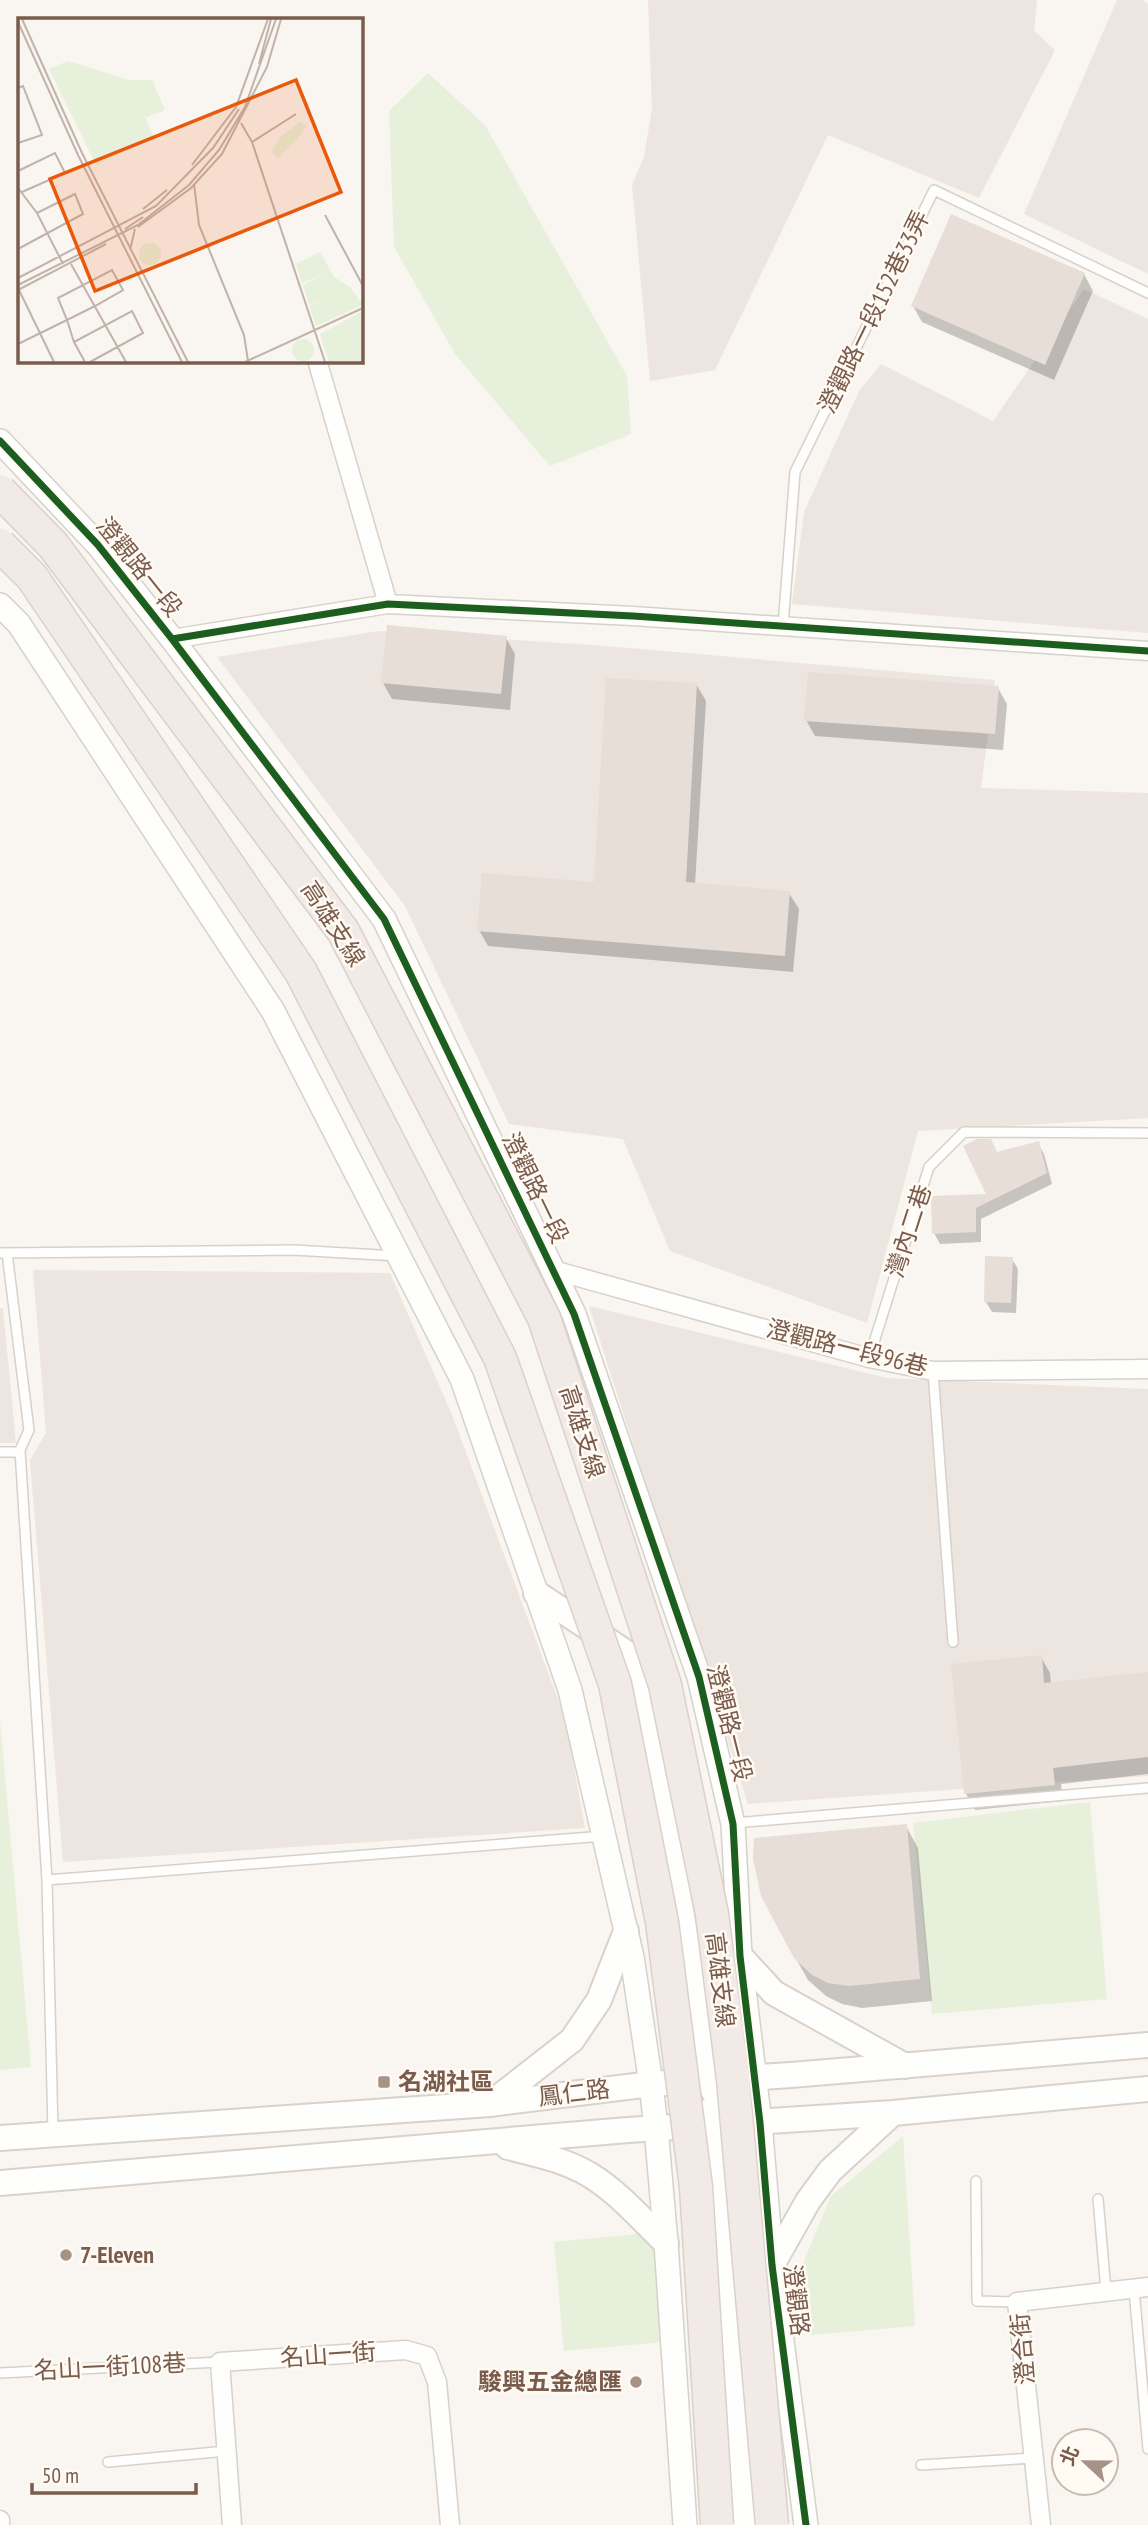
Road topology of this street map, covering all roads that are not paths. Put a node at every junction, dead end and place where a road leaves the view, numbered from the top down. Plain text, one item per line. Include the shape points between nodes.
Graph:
1 (1148, 293) edge
2 (318, 362) edge
3 (0, 441) edge
4 (0, 491) edge
5 (0, 545) edge
6 (388, 604) junction
7 (0, 605) edge
8 (783, 626) junction
9 (172, 639) junction
10 (1148, 650) edge
11 (1148, 1133) edge
12 (3, 1253) edge
13 (399, 1256) junction
14 (553, 1270) junction
15 (869, 1358) junction
16 (1148, 1369) edge
17 (933, 1371) junction
18 (0, 1452) edge
19 (20, 1452) junction
20 (536, 1593) junction
21 (953, 1642) dead end
22 (1148, 1788) edge
23 (733, 1824) junction
24 (604, 1836) junction
25 (47, 1880) junction
26 (626, 1931) junction
27 (740, 1956) junction
28 (1148, 2045) edge
29 (905, 2066) junction
30 (754, 2078) junction
31 (699, 2081) junction
32 (652, 2084) junction
33 (1148, 2089) edge
34 (490, 2104) junction
35 (893, 2113) junction
36 (760, 2123) junction
37 (721, 2124) junction
38 (656, 2128) junction
39 (53, 2134) junction
40 (0, 2138) edge
41 (487, 2142) junction
42 (976, 2181) dead end
43 (0, 2183) edge
44 (1098, 2199) dead end
45 (666, 2244) junction
46 (772, 2265) junction
47 (1141, 2288) edge
48 (1106, 2291) junction
49 (1017, 2302) junction
50 (220, 2362) junction
51 (0, 2373) edge
52 (1148, 2449) edge
53 (227, 2451) junction
54 (1034, 2458) junction
55 (108, 2462) dead end
56 (921, 2465) dead end
57 (232, 2525) edge
58 (450, 2525) edge
59 (685, 2525) edge
60 (717, 2525) edge
61 (743, 2525) edge
62 (772, 2525) edge
63 (806, 2525) edge
64 (1041, 2525) edge

1 - 8 lane, 澄觀路一段152巷33弄 via 934,190 795,472
2 - 6 street
3 - 9 street, 澄觀路一段 via 99,545
4 - 62 highway, 高雄支線, bridge via 54,545 343,931 544,1318 665,1685 712,1914 733,2079
5 - 60 highway, 高雄支線, bridge via 32,577 301,972 500,1358 615,1684 662,1922 696,2187
6 - 8 street
6 - 9 street
7 - 13 street via 19,624 274,1011
8 - 10 street
9 - 14 street, 澄觀路一段 via 384,919
11 - 15 lane, 灣內二巷 via 964,1132 929,1167
12 - 13 lane via 294,1250
12 - 19 lane via 29,1430
13 - 20 street via 462,1379
14 - 15 street, 澄觀路一段96巷
14 - 23 street, 澄觀路一段 via 574,1314 699,1677
15 - 17 street, 澄觀路一段96巷
16 - 17 street, 澄觀路一段96巷
17 - 21 lane
18 - 19 lane
19 - 25 lane
20 - 24 street via 570,1690
20 - 31 main road via 628,1654 666,1818
22 - 23 lane
23 - 27 street, 澄觀路一段
24 - 25 lane
24 - 26 street
25 - 39 lane
26 - 32 street
26 - 34 main road via 599,2000 572,2040
27 - 29 main road via 774,1993
27 - 30 street, 澄觀路一段
28 - 29 main road, 鳳仁路
29 - 30 main road, 鳳仁路
30 - 31 main road, 鳳仁路
30 - 36 street, 澄觀路
31 - 32 main road, 鳳仁路
31 - 37 main road
32 - 34 main road, 鳳仁路
32 - 38 street
33 - 35 main road, 鳳仁路
34 - 39 main road, 鳳仁路
35 - 36 main road, 鳳仁路
35 - 46 main road via 830,2171
36 - 37 main road, 鳳仁路
36 - 46 street, 澄觀路
37 - 38 main road, 鳳仁路
37 - 61 main road
38 - 41 main road, 鳳仁路
38 - 45 street
39 - 40 main road, 鳳仁路
41 - 43 main road, 鳳仁路
41 - 45 main road via 550,2158 590,2175
42 - 49 lane via 977,2301
44 - 48 lane
45 - 59 street
46 - 63 street, 澄觀路
47 - 48 street, 澄合街
47 - 52 lane
48 - 49 street, 澄合街
49 - 54 street, 澄合街
50 - 51 lane, 名山一街108巷
50 - 53 street
50 - 58 street, 名山一街 via 406,2350 427,2356 437,2382
53 - 55 lane
53 - 57 street
54 - 56 lane
54 - 64 street, 澄合街

